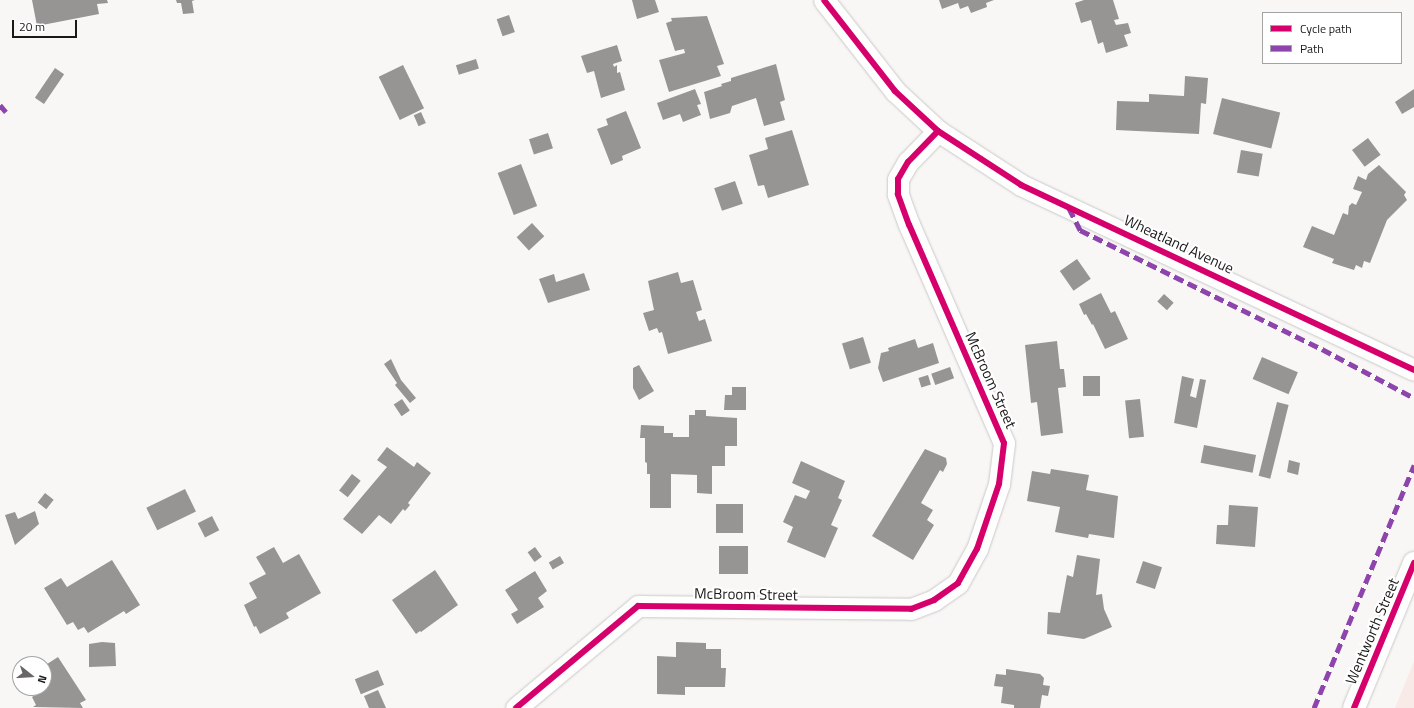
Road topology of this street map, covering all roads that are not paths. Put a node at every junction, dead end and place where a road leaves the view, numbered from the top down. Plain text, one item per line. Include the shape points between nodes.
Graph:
1 (824, 0) edge
2 (938, 131) junction
3 (1414, 370) edge
4 (1414, 563) edge
5 (516, 708) edge
6 (1354, 708) edge

1 - 2 street via 895,91
2 - 3 street, Wheatland Avenue via 1021,185
2 - 5 street, McBroom Street via 908,162 898,180 898,194 909,225 1004,443 999,484 977,549 958,583 934,600 911,609 638,606
4 - 6 main road, Wentworth Street

